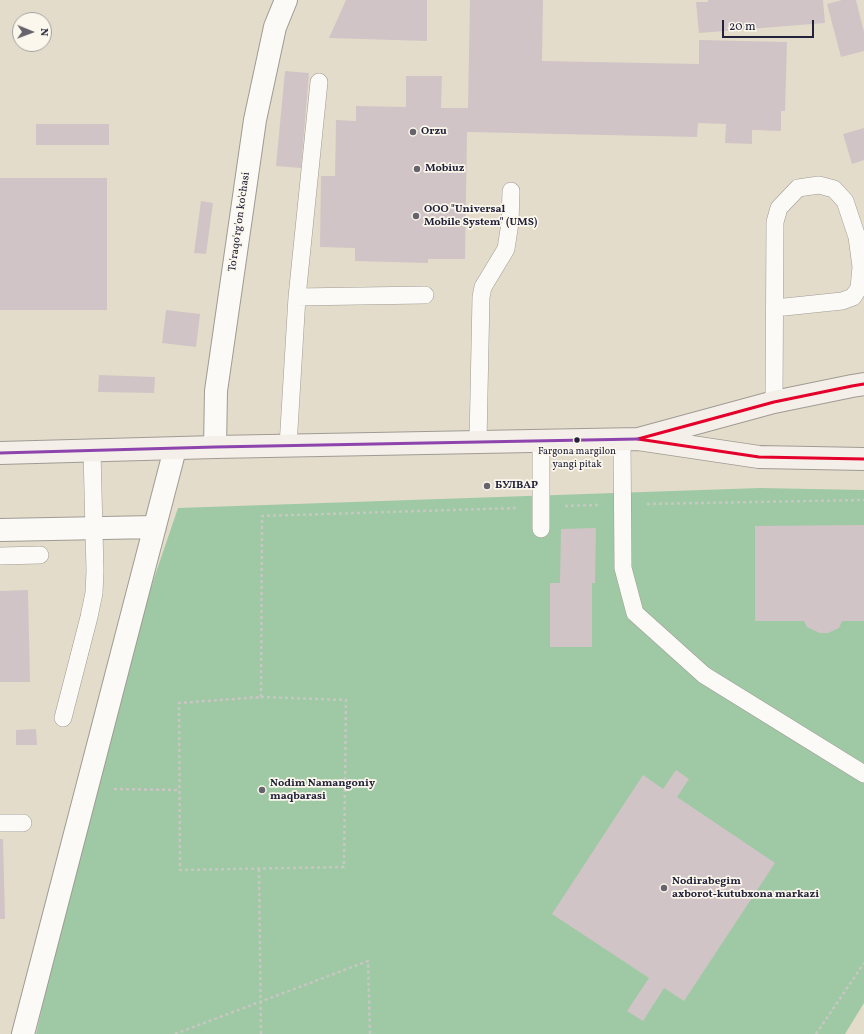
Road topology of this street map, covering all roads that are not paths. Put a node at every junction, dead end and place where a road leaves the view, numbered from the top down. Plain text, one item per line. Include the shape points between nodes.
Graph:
1 (286, 0) edge
2 (319, 82) dead end
3 (511, 191) dead end
4 (425, 295) dead end
5 (298, 297) junction
6 (775, 308) junction
7 (864, 384) edge
8 (774, 402) junction
9 (630, 439) junction
10 (541, 441) junction
11 (478, 442) junction
12 (288, 446) junction
13 (216, 447) junction
14 (175, 448) junction
15 (92, 451) junction
16 (0, 453) edge
17 (864, 459) edge
18 (155, 527) junction
19 (94, 528) junction
20 (541, 529) dead end
21 (0, 530) edge
22 (40, 555) dead end
23 (0, 556) edge
24 (63, 718) dead end
25 (863, 771) edge
26 (0, 823) edge
27 (23, 823) dead end
28 (23, 1034) edge

1 - 13 street, To'raqo'rg'on ko'chasi via 275,27 255,120 216,391
2 - 5 lane
3 - 11 lane via 506,250 486,282 481,296
4 - 5 lane
5 - 12 lane
6 - 6 lane via 775,222 779,208 798,188 819,185 834,188 845,201 857,237 861,267 859,288 853,297 842,301
6 - 8 lane
7 - 8 main road
8 - 9 main road
9 - 10 main road
9 - 17 main road via 760,457
9 - 25 lane via 623,504 623,568 635,613 704,675
10 - 11 main road
10 - 20 lane
11 - 12 main road
12 - 13 main road
13 - 14 main road
14 - 15 main road
14 - 18 street
15 - 16 main road
15 - 19 lane
18 - 19 street
18 - 28 street
19 - 21 street
19 - 24 lane via 94,592
22 - 23 lane
26 - 27 lane

